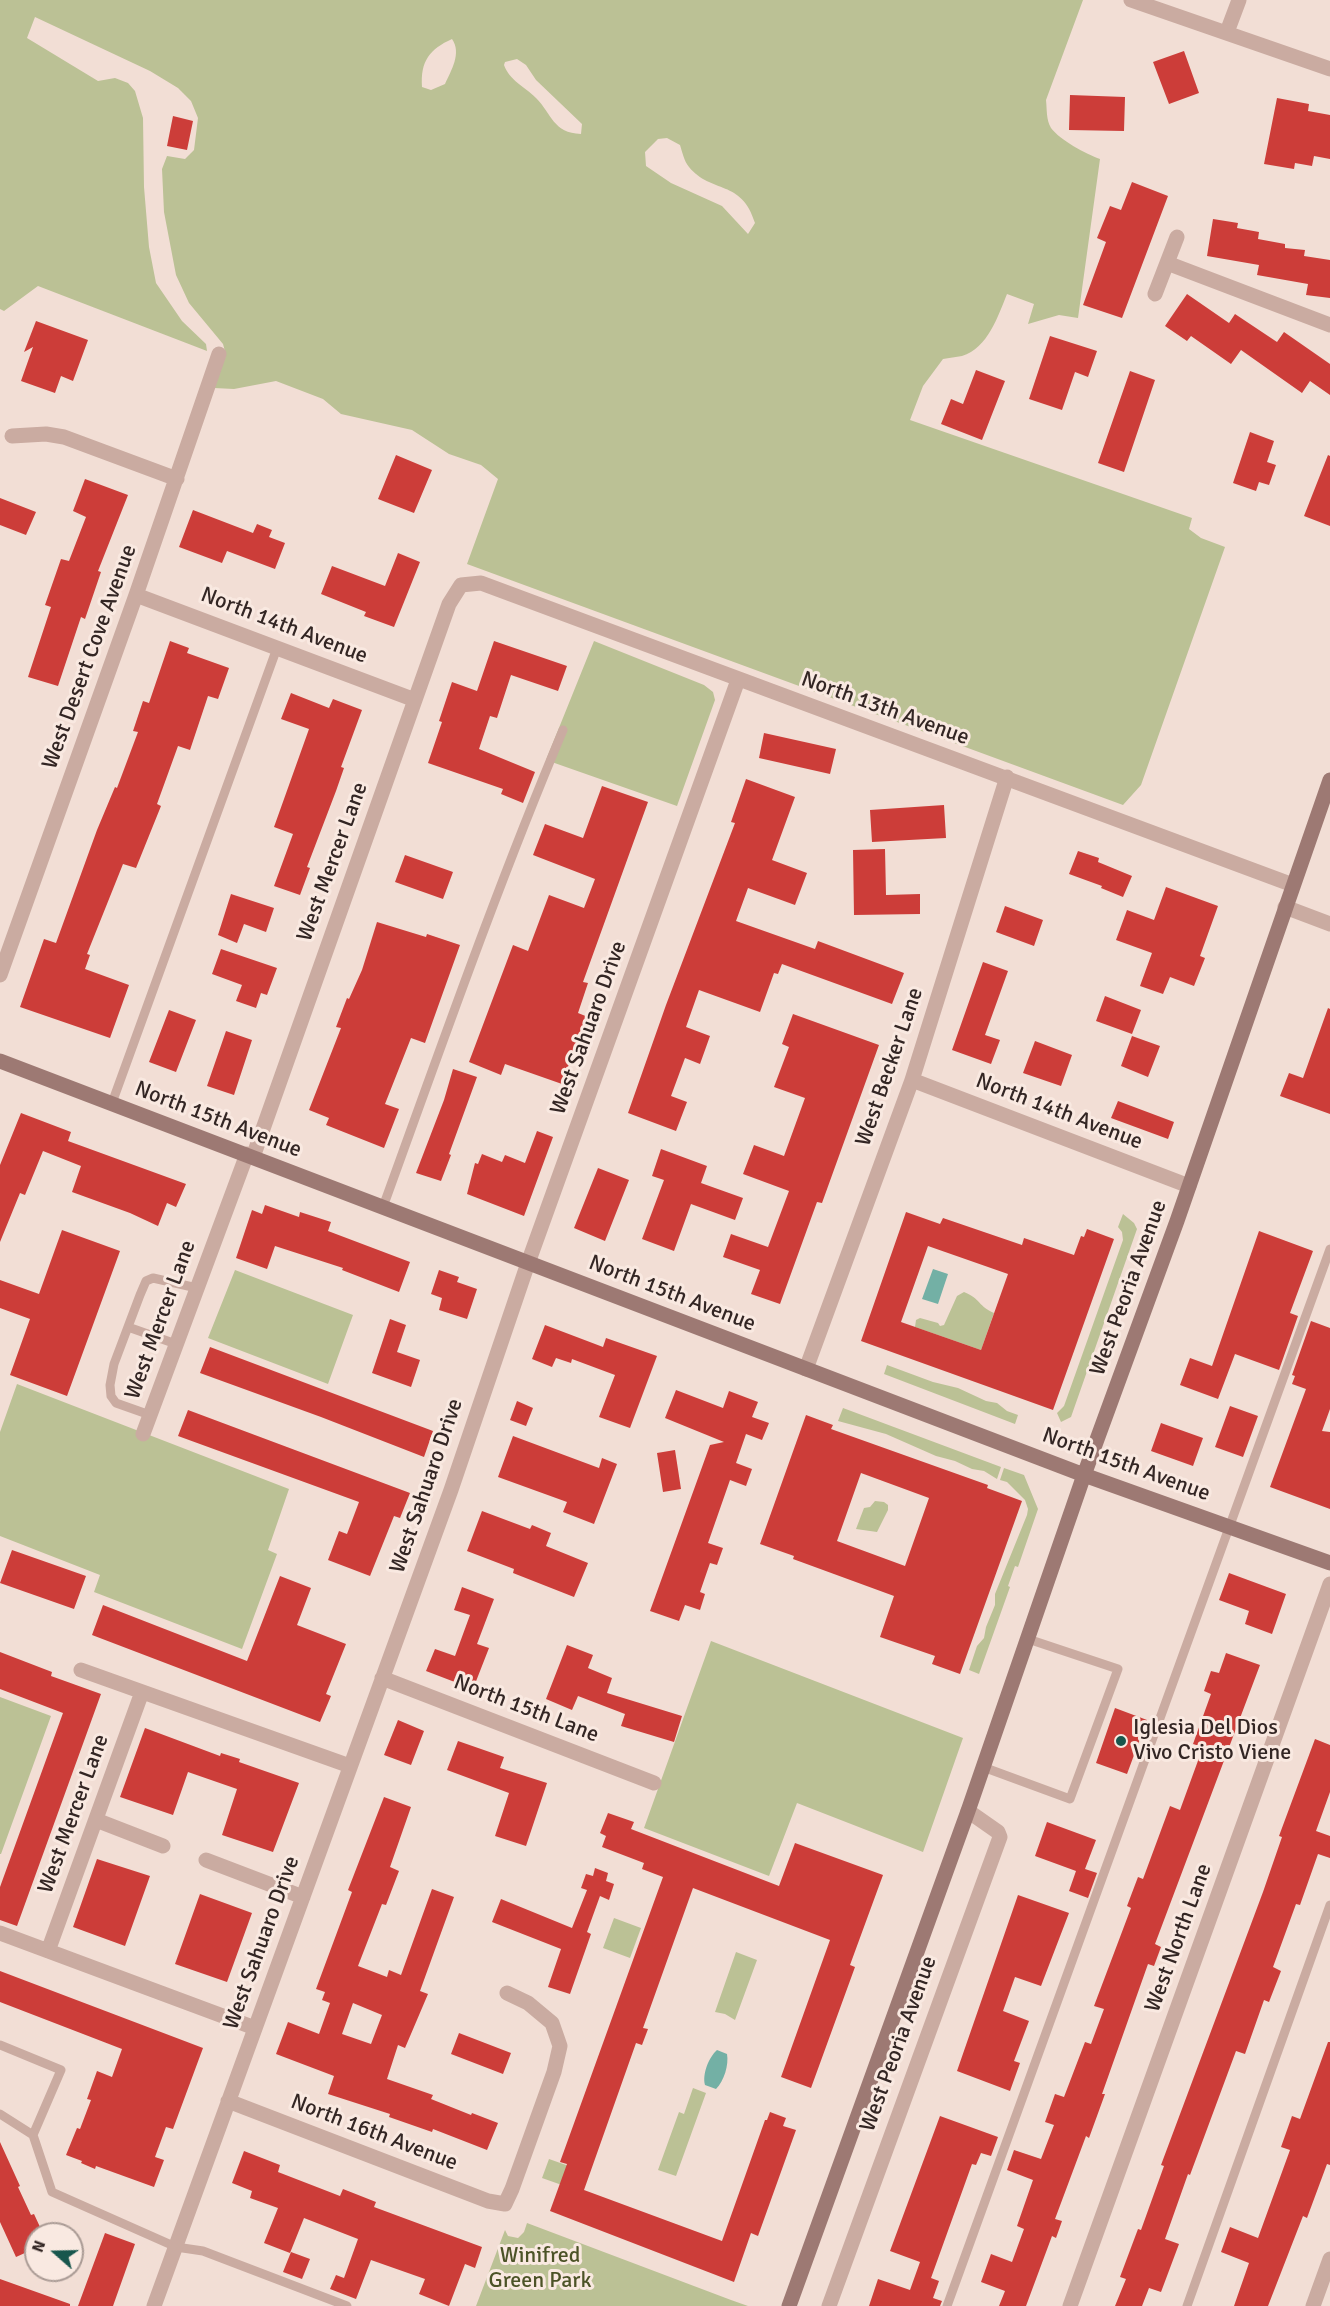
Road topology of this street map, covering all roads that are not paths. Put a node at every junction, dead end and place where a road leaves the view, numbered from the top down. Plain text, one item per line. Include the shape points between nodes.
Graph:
1 (1131, 0) edge
2 (1239, 0) edge
3 (1227, 32) junction
4 (1330, 69) edge
5 (1177, 237) dead end
6 (1167, 263) junction
7 (1155, 294) dead end
8 (1330, 325) edge
9 (219, 354) dead end
10 (12, 436) dead end
11 (177, 479) junction
12 (461, 585) joint
13 (136, 595) junction
14 (277, 648) junction
15 (738, 680) junction
16 (415, 700) junction
17 (563, 730) dead end
18 (1007, 777) junction
19 (1330, 780) edge
20 (1293, 885) junction
21 (1285, 908) junction
22 (1330, 924) edge
23 (0, 975) edge
24 (0, 1061) edge
25 (912, 1080) junction
26 (112, 1103) junction
27 (250, 1156) junction
28 (1189, 1186) junction
29 (384, 1207) junction
30 (1330, 1249) edge
31 (528, 1263) junction
32 (197, 1288) junction
33 (128, 1327) junction
34 (176, 1344) junction
35 (806, 1369) junction
36 (150, 1414) junction
37 (143, 1434) dead end
38 (1084, 1475) junction
39 (1230, 1526) junction
40 (1330, 1563) edge
41 (1330, 1584) edge
42 (1028, 1639) junction
43 (81, 1670) dead end
44 (382, 1678) junction
45 (142, 1692) junction
46 (350, 1766) junction
47 (983, 1767) junction
48 (654, 1783) dead end
49 (968, 1811) junction
50 (96, 1820) junction
51 (164, 1846) dead end
52 (206, 1860) dead end
53 (303, 1897) junction
54 (1330, 1905) edge
55 (0, 1933) edge
56 (48, 1951) junction
57 (507, 1993) dead end
58 (255, 2028) junction
59 (0, 2045) edge
60 (228, 2101) junction
61 (0, 2115) edge
62 (33, 2135) junction
63 (176, 2247) junction
64 (1330, 2259) edge
65 (154, 2306) edge
66 (347, 2306) edge
67 (789, 2306) edge
68 (829, 2306) edge
69 (947, 2306) edge
70 (1070, 2306) edge
71 (1186, 2306) edge
72 (1313, 2306) edge

1 - 3 street
2 - 3 street
3 - 4 street
5 - 6 street
6 - 7 street
6 - 8 street
9 - 11 street, West Desert Cove Avenue
10 - 11 street via 64,437
11 - 13 street, West Desert Cove Avenue
12 - 15 street, North 13th Avenue via 481,583
12 - 16 street, West Mercer Lane via 449,604
13 - 14 street, North 14th Avenue
13 - 23 street, West Desert Cove Avenue
14 - 16 street, North 14th Avenue
14 - 26 lane
15 - 18 street, North 13th Avenue
15 - 31 street, West Sahuaro Drive
16 - 27 street, West Mercer Lane
17 - 29 lane via 485,926
18 - 20 street, North 13th Avenue
18 - 25 street, West Becker Lane
19 - 20 main road, West Peoria Avenue
20 - 21 main road, West Peoria Avenue
21 - 22 street
21 - 28 main road, West Peoria Avenue
24 - 26 main road, North 15th Avenue
25 - 28 street, North 14th Avenue
25 - 35 street, West Becker Lane
26 - 27 main road, North 15th Avenue
27 - 29 main road, North 15th Avenue
27 - 32 street, West Mercer Lane
28 - 38 main road, West Peoria Avenue
29 - 31 main road, North 15th Avenue
30 - 39 lane
31 - 35 main road, North 15th Avenue
31 - 44 street, West Sahuaro Drive
32 - 33 lane via 153,1278 146,1281
32 - 34 street, West Mercer Lane
33 - 34 lane
33 - 36 lane via 114,1364 111,1396 116,1403
34 - 36 street, West Mercer Lane
35 - 38 main road, North 15th Avenue
36 - 37 street, West Mercer Lane
38 - 39 main road, North 15th Avenue
38 - 42 main road, West Peoria Avenue
39 - 40 main road, North 15th Avenue
39 - 69 lane
41 - 70 street, West North Lane
42 - 47 main road, West Peoria Avenue
42 - 47 lane via 1118,1670 1070,1798
43 - 45 street
44 - 46 street, West Sahuaro Drive
44 - 48 street, North 15th Lane
45 - 46 street
45 - 50 street, West Mercer Lane
46 - 53 street, West Sahuaro Drive
47 - 49 main road, West Peoria Avenue
49 - 67 main road, West Peoria Avenue
49 - 68 street, West Peoria Avenue via 1000,1837
50 - 51 street
50 - 56 street, West Mercer Lane
52 - 53 street
53 - 58 street, West Sahuaro Drive
54 - 71 lane
55 - 56 street
56 - 58 street
57 - 60 street, North 16th Avenue via 528,2003 552,2023 561,2046 505,2204
58 - 60 street, West Sahuaro Drive
59 - 62 lane via 61,2070
60 - 63 street, West Sahuaro Drive
61 - 62 lane
62 - 63 lane via 52,2192
63 - 65 street, West Sahuaro Drive
63 - 66 lane via 203,2251
64 - 72 street

